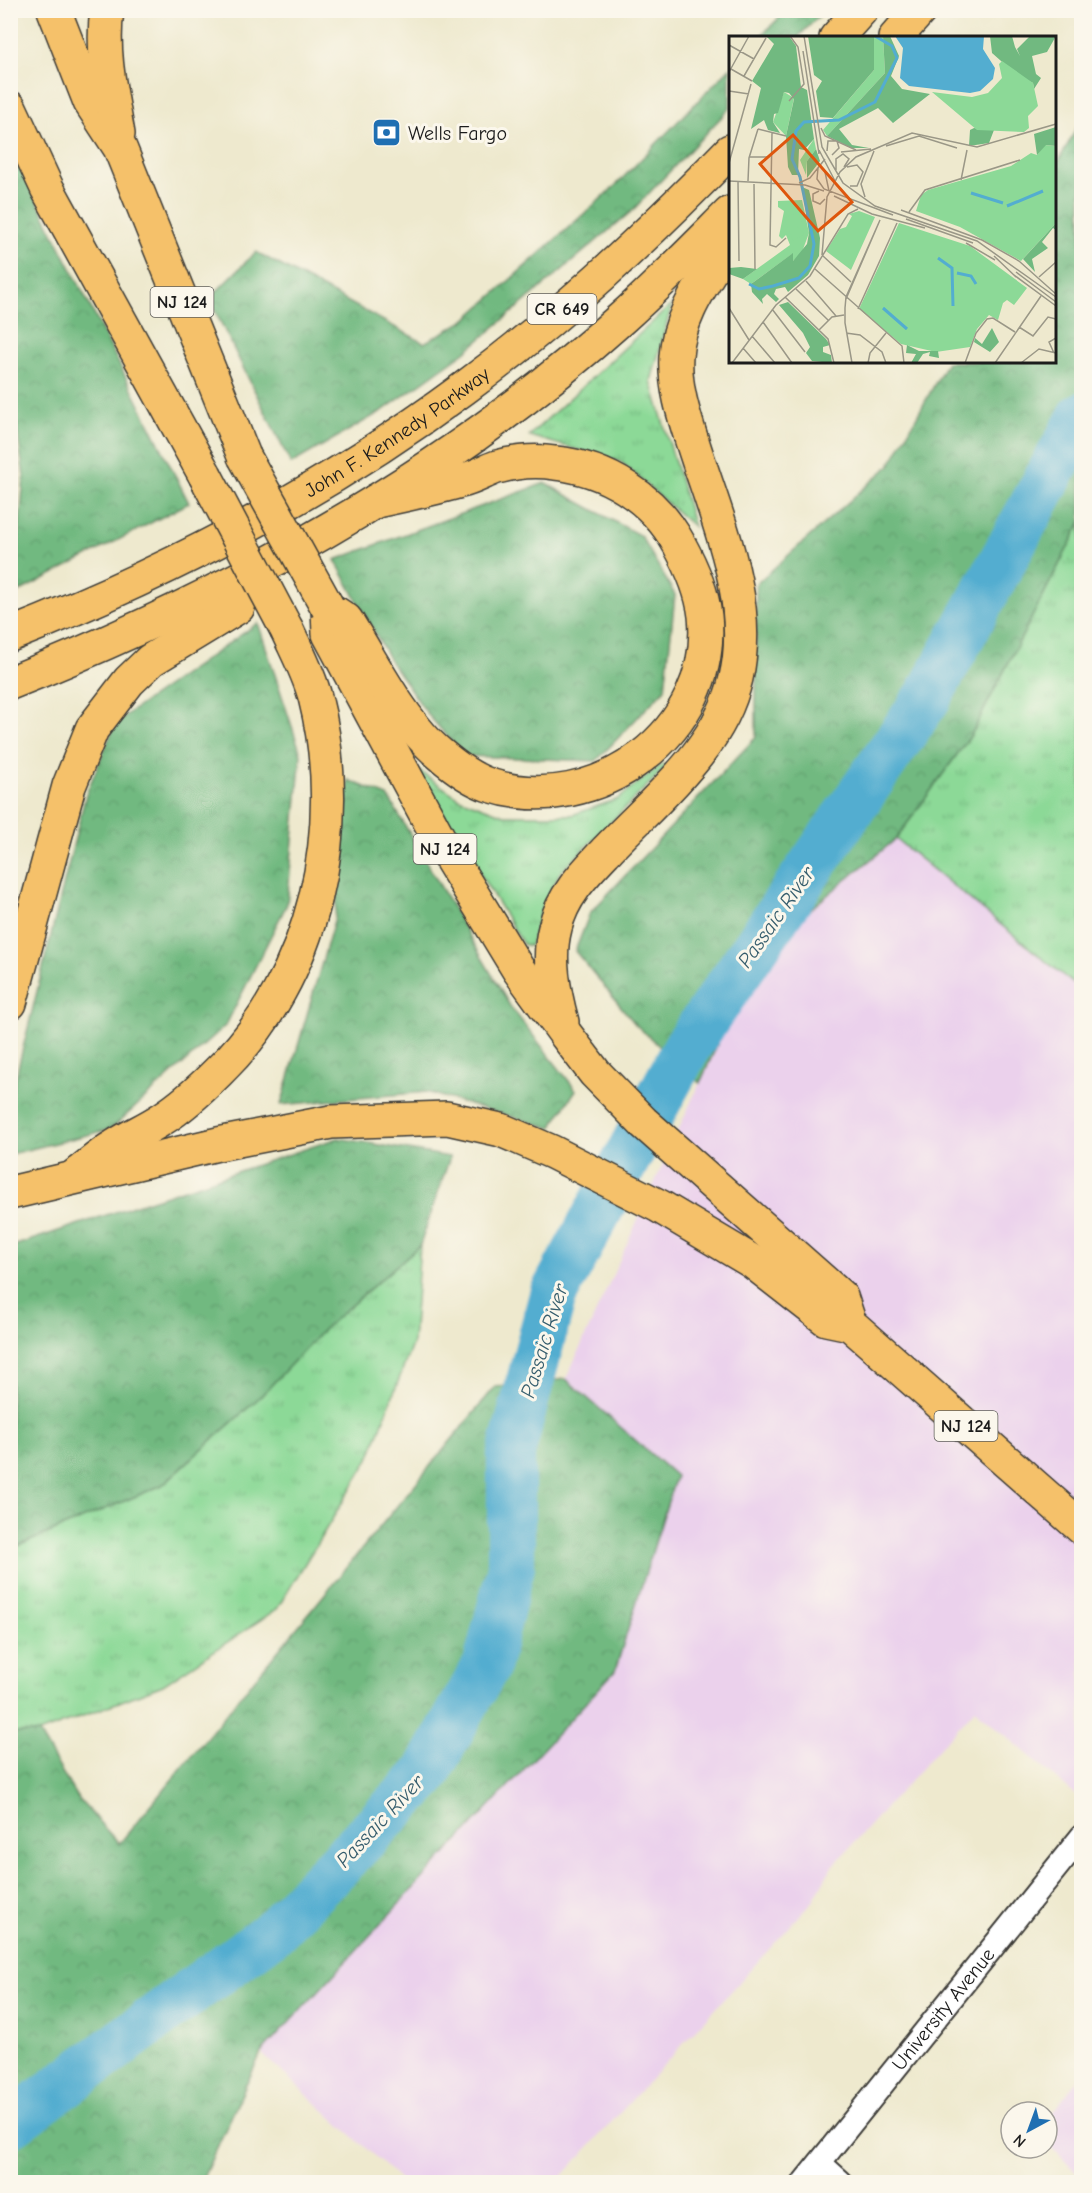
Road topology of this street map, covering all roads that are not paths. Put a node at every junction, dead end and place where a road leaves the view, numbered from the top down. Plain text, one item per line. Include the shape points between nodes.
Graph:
1 (54, 10) edge
2 (107, 10) edge
3 (861, 10) edge
4 (920, 10) edge
5 (838, 36) edge
6 (897, 36) edge
7 (10, 108) edge
8 (120, 148) junction
9 (729, 152) edge
10 (729, 214) edge
11 (729, 240) edge
12 (376, 501) junction
13 (247, 573) junction
14 (328, 608) junction
15 (10, 635) edge
16 (10, 683) edge
17 (10, 1003) edge
18 (566, 1035) junction
19 (75, 1176) junction
20 (10, 1193) edge
21 (850, 1324) junction
22 (1082, 1528) edge
23 (1082, 1836) edge
24 (821, 2164) junction
25 (804, 2182) edge
26 (841, 2182) edge

1 - 8 main road, NJ 124 via 90,102
2 - 8 main road via 105,64
3 - 5 main road
4 - 6 main road
7 - 19 main road, bridge via 47,188 287,630 314,696 328,782 320,882 297,953 261,1020 220,1070 179,1107 114,1146
8 - 14 main road, NJ 124, bridge via 244,456
9 - 15 main road, John F. Kennedy Parkway / CR 649 via 604,274 465,388 378,449 302,495 144,579
10 - 12 main road, CR 649 via 623,318 519,402
11 - 18 main road via 683,322 676,355 676,382 732,568 740,648 736,677 727,707 696,757 578,881 562,905 554,929 552,956 555,994
12 - 13 main road, CR 649
12 - 14 main road via 531,461 597,473 637,494 671,530 694,573 700,595 705,637 690,700 673,727 651,750 610,778 565,791 510,791 486,784 438,753 418,732 346,620
13 - 16 main road, CR 649 via 139,629
13 - 17 main road via 238,607 151,660 129,681 92,729 69,786
14 - 18 main road, NJ 124 via 329,634 443,846 518,969
18 - 21 main road, NJ 124 via 595,1073 695,1170 841,1297
19 - 20 main road, NJ 124
19 - 21 main road, NJ 124 via 331,1122 447,1118 501,1130 659,1206 753,1262 826,1318
21 - 22 main road, NJ 124
23 - 24 street, University Avenue
24 - 25 street, University Avenue
24 - 26 street

